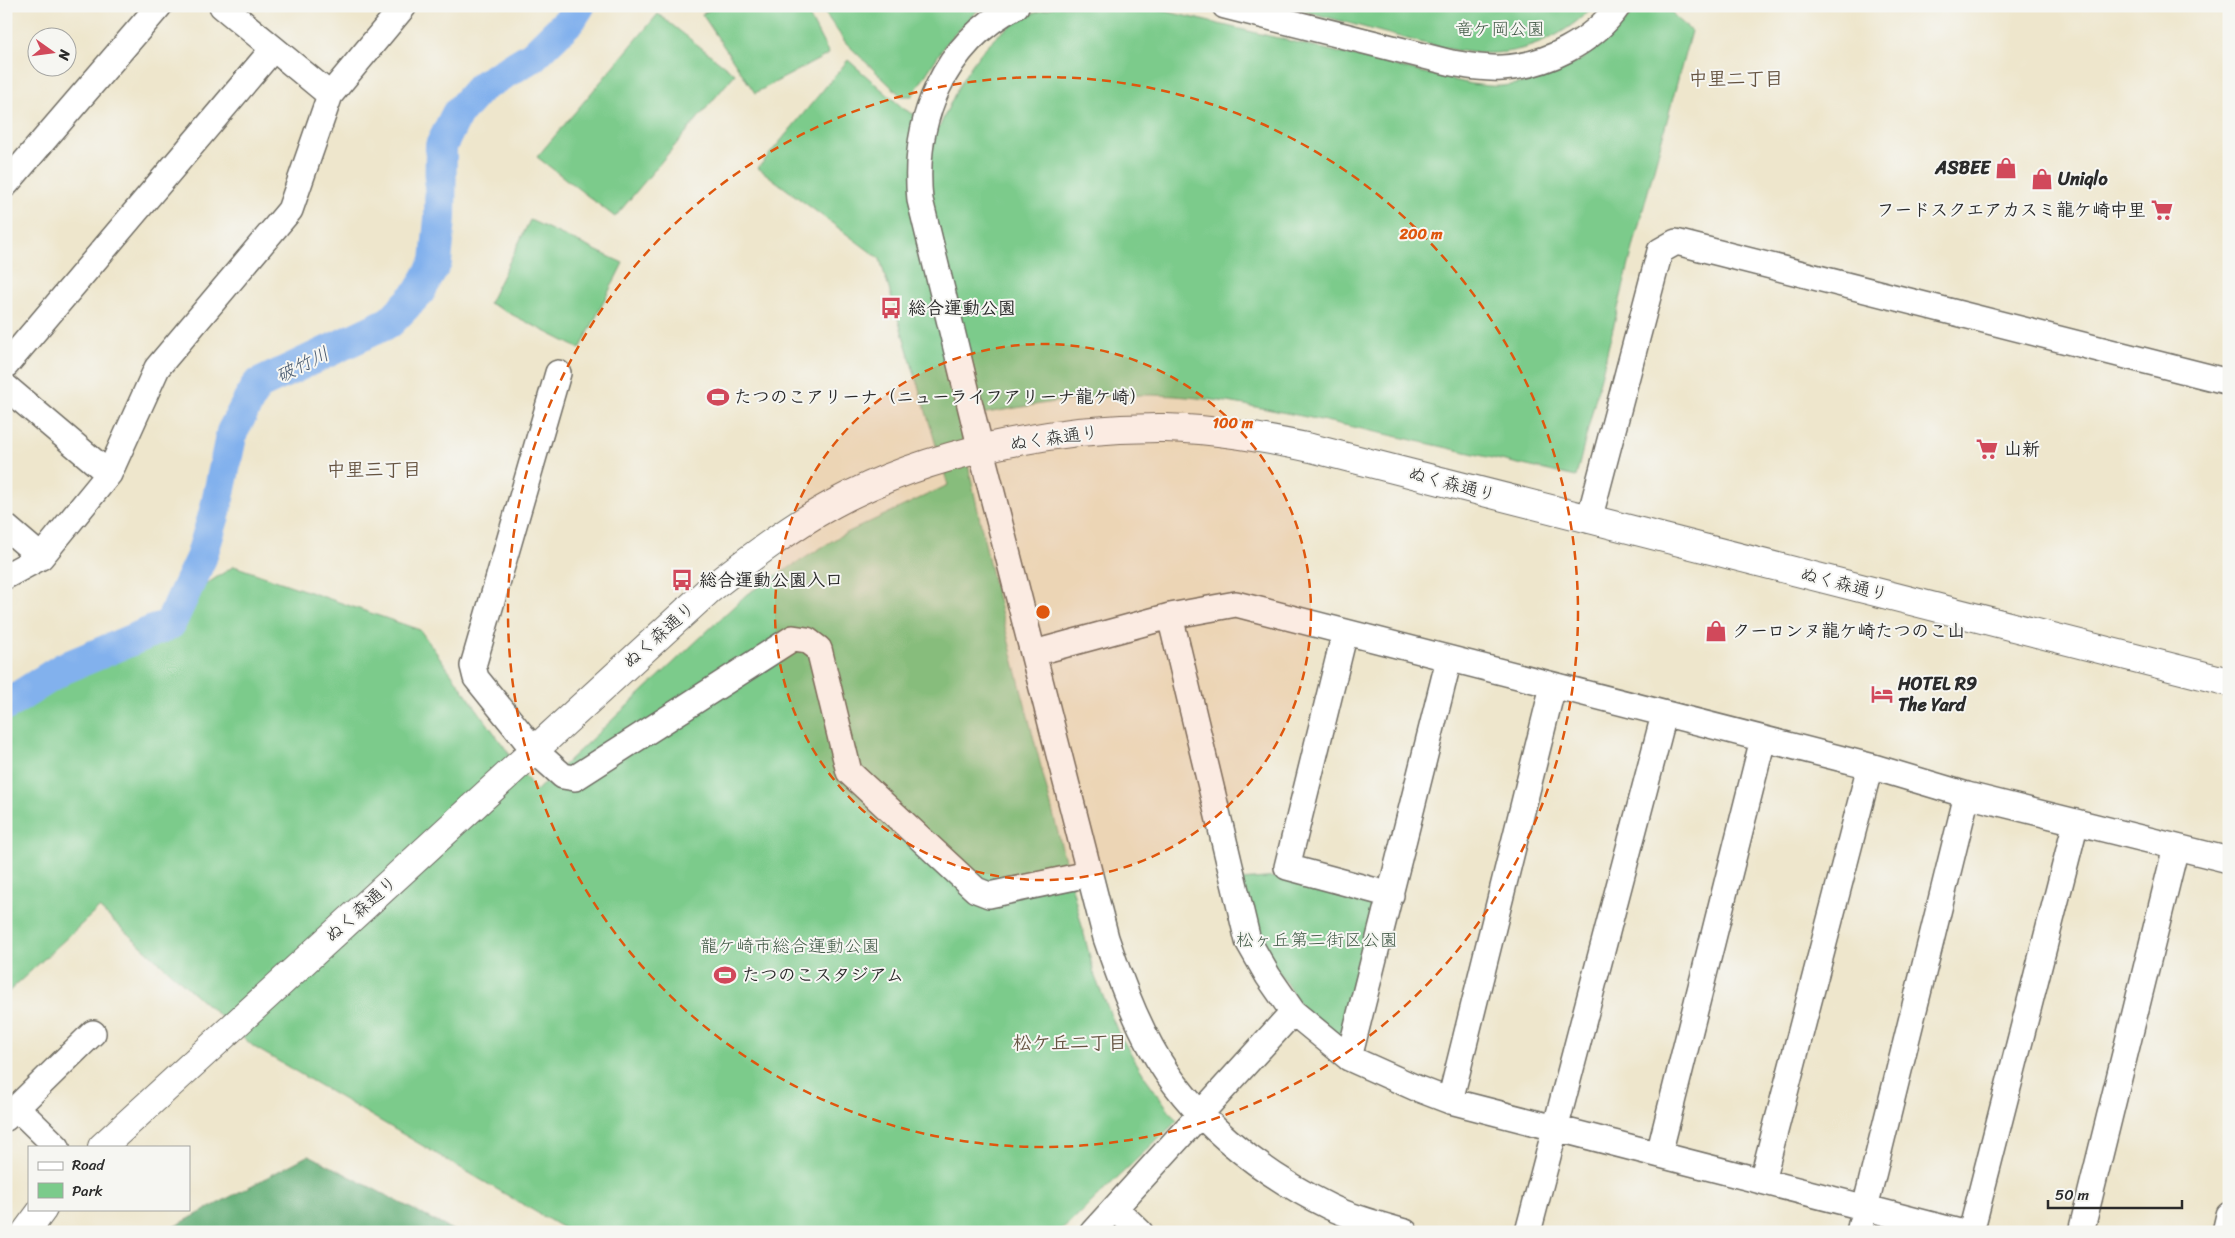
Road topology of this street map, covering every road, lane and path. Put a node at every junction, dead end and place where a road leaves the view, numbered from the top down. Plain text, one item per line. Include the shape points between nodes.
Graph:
1 (159, 6) edge
2 (222, 6) edge
3 (1016, 6) edge
4 (1225, 6) edge
5 (1618, 6) edge
6 (395, 10) edge
7 (274, 49) junction
8 (330, 95) junction
9 (6, 184) edge
10 (6, 365) edge
11 (558, 372) dead end
12 (2229, 382) edge
13 (6, 387) edge
14 (981, 450) junction
15 (109, 474) junction
16 (1589, 520) junction
17 (6, 527) edge
18 (41, 557) junction
19 (6, 576) edge
20 (1170, 616) junction
21 (1345, 632) junction
22 (1034, 653) junction
23 (1449, 659) junction
24 (2229, 682) edge
25 (1553, 686) junction
26 (1664, 715) junction
27 (1764, 739) junction
28 (534, 750) junction
29 (1870, 766) junction
30 (1968, 795) junction
31 (2076, 822) junction
32 (2176, 847) junction
33 (2229, 860) edge
34 (1090, 874) junction
35 (1390, 895) junction
36 (1293, 1012) junction
37 (93, 1033) dead end
38 (1349, 1058) junction
39 (1450, 1101) junction
40 (11, 1113) edge
41 (1200, 1115) junction
42 (1554, 1128) junction
43 (56, 1146) edge
44 (103, 1146) edge
45 (1659, 1154) junction
46 (1762, 1180) junction
47 (1115, 1208) junction
48 (1865, 1208) junction
49 (42, 1210) edge
50 (2229, 1215) edge
51 (26, 1232) edge
52 (1093, 1232) edge
53 (1140, 1232) edge
54 (1406, 1232) edge
55 (1528, 1232) edge
56 (1859, 1232) edge
57 (1960, 1232) edge
58 (1971, 1232) edge
59 (2080, 1232) edge
60 (2224, 1232) edge

1 - 9 street
2 - 7 street
3 - 14 street via 991,22 953,61 927,112 919,145 917,174 920,200
4 - 5 street via 1452,64 1504,68 1537,62 1568,49 1599,27
6 - 8 street
7 - 8 street
7 - 10 street
8 - 15 street via 290,210 157,368
11 - 28 street via 473,666 476,678
12 - 16 street via 1676,242 1660,251
13 - 15 street
14 - 16 main road, ぬく森通り via 1042,437 1119,429 1215,432 1311,448
14 - 22 street
14 - 28 main road, ぬく森通り via 928,464 858,491 770,543 709,590
15 - 18 street
16 - 24 main road, ぬく森通り
17 - 18 street
18 - 19 street
20 - 21 street via 1236,604
20 - 22 street
20 - 36 street via 1248,941
21 - 23 street
21 - 35 street via 1287,867
22 - 34 street
23 - 25 street
23 - 35 street
25 - 26 street
25 - 39 street
26 - 27 street
26 - 42 street
27 - 29 street
27 - 45 street
28 - 34 street via 562,776 575,778 793,638 807,640 819,649 848,772 976,890 990,895
28 - 44 main road, ぬく森通り
29 - 30 street
29 - 46 street
30 - 31 street
30 - 48 street
31 - 32 street
31 - 58 street
32 - 33 street
32 - 59 street
34 - 41 street via 1106,938 1133,1013 1174,1084
35 - 38 street
36 - 38 street
36 - 41 street
37 - 40 street
38 - 39 street
39 - 42 street
40 - 43 street
41 - 47 street
41 - 54 street via 1239,1150 1304,1193 1331,1208
42 - 45 street
42 - 55 street
45 - 46 street
46 - 48 street
47 - 52 street
47 - 53 street
48 - 56 street
48 - 57 street
49 - 51 main road
50 - 60 street

